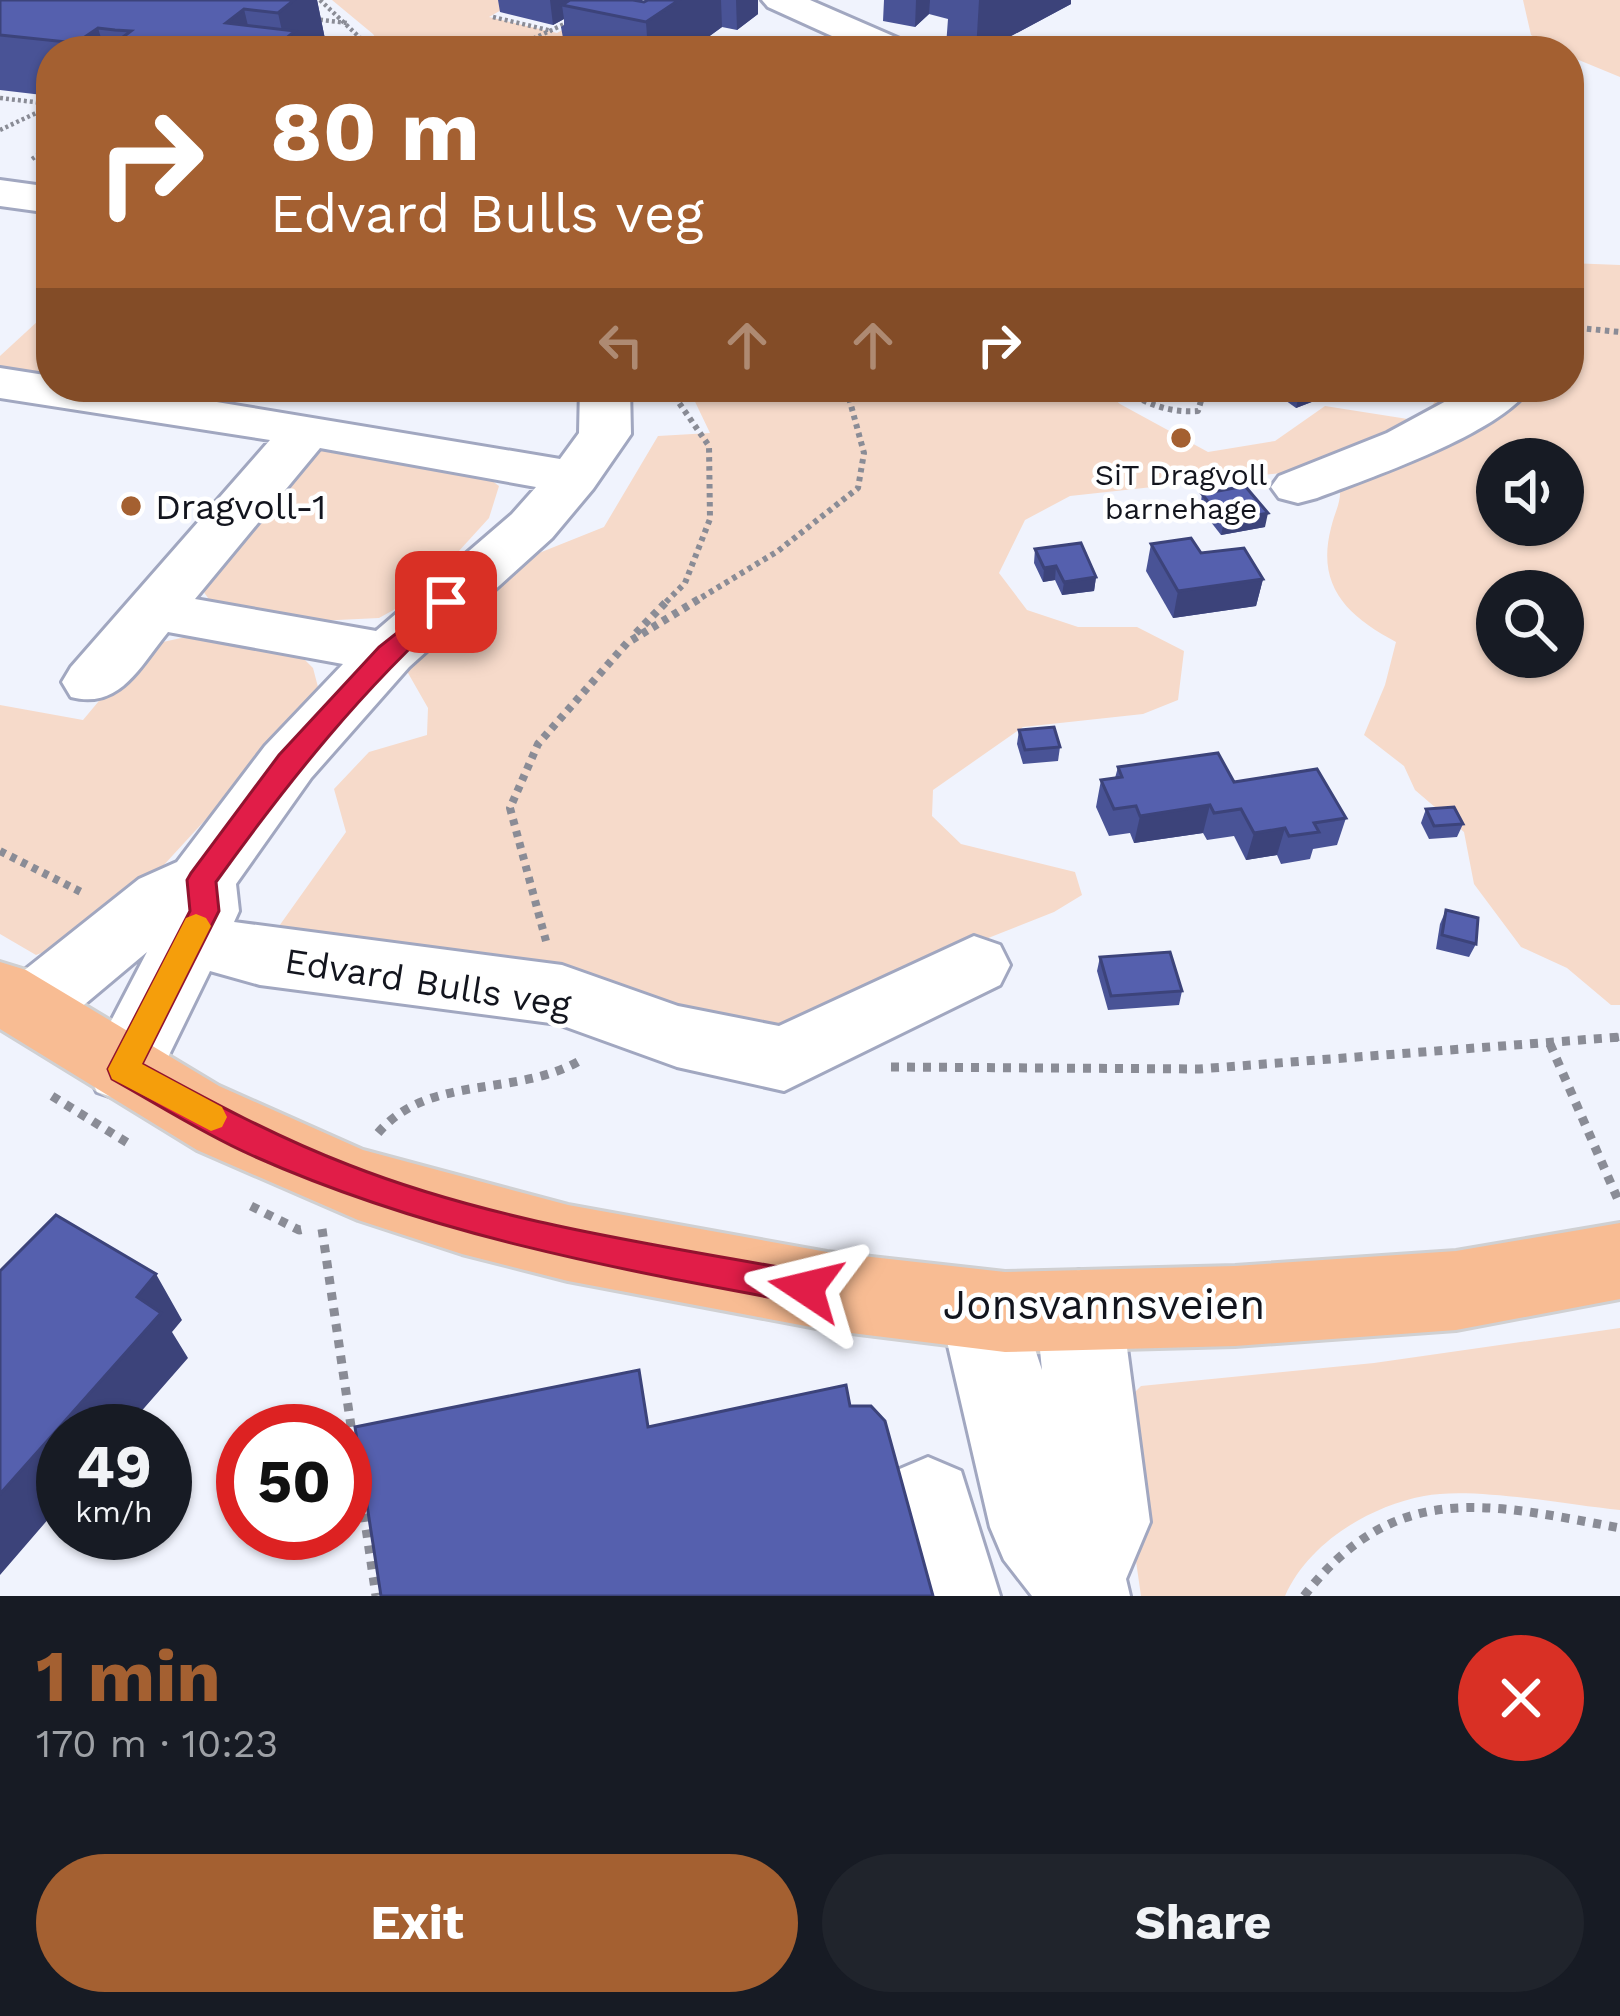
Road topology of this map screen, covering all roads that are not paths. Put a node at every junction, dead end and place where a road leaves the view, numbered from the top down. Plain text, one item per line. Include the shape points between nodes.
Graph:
1 (780, 0) edge
2 (833, 36) edge
3 (0, 194) edge
4 (36, 198) edge
5 (0, 383) edge
6 (36, 389) edge
7 (124, 402) edge
8 (605, 402) edge
9 (1485, 402) edge
10 (307, 430) junction
11 (574, 478) junction
12 (1298, 488) dead end
13 (154, 610) junction
14 (388, 653) junction
15 (93, 682) dead end
16 (208, 912) junction
17 (974, 965) dead end
18 (14, 1000) edge
19 (124, 1069) junction
20 (1620, 1261) edge
21 (1078, 1310) junction
22 (982, 1311) junction
23 (928, 1504) dead end
24 (1080, 1587) edge
25 (952, 1596) edge

1 - 2 street via 809,30
3 - 4 street
5 - 6 street
7 - 10 street
8 - 11 street via 605,434
9 - 12 street via 1404,446
10 - 11 street
10 - 13 street
11 - 14 street via 532,526
13 - 14 street
13 - 15 street
14 - 16 street via 288,762
16 - 17 street, Edvard Bulls veg via 260,957 586,1005 784,1059
16 - 18 street via 164,898
16 - 19 street
18 - 19 main road, Jonsvannsveien
19 - 22 main road, Jonsvannsveien via 256,1142 468,1218 783,1284
20 - 21 main road, Jonsvannsveien via 1491,1288 1322,1304
21 - 22 main road, Jonsvannsveien
21 - 24 street via 1103,1522
22 - 24 street via 1037,1527
23 - 25 street

